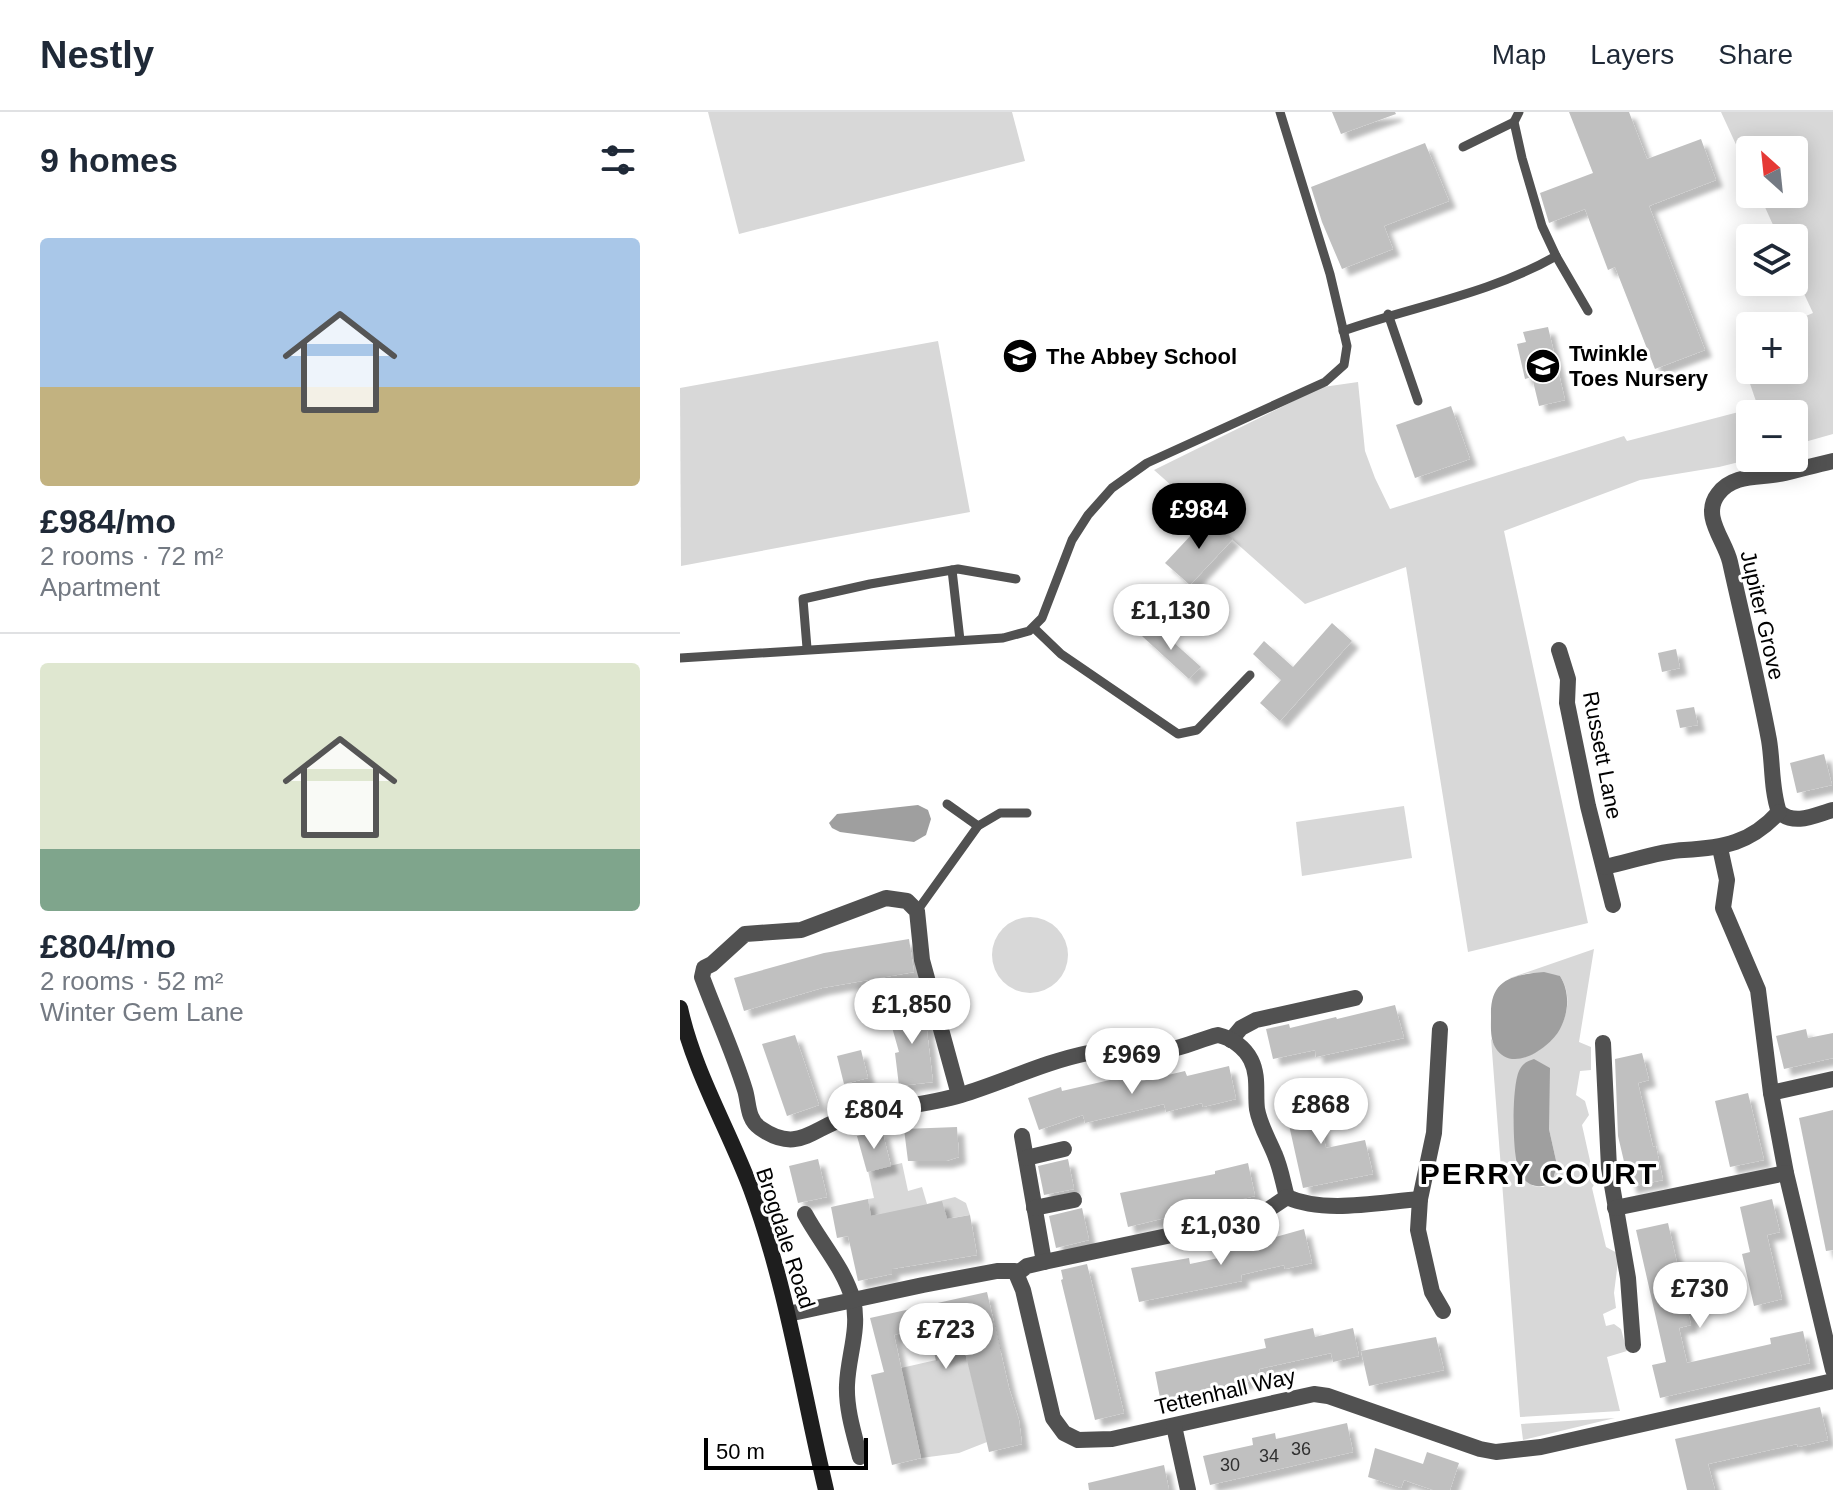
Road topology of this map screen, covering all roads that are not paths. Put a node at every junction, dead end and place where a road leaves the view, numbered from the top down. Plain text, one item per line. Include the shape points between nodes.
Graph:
1 (1280, 112) edge
2 (1516, 117) edge
3 (1463, 147) dead end
4 (1556, 256) junction
5 (1588, 311) dead end
6 (1388, 314) junction
7 (1343, 331) junction
8 (1418, 401) dead end
9 (1833, 461) edge
10 (952, 570) junction
11 (1016, 579) dead end
12 (1034, 628) junction
13 (960, 640) junction
14 (807, 648) junction
15 (1559, 650) dead end
16 (680, 658) edge
17 (1250, 675) dead end
18 (947, 804) dead end
19 (1833, 810) edge
20 (1779, 812) junction
21 (1027, 813) dead end
22 (978, 826) junction
23 (1720, 848) junction
24 (1604, 867) junction
25 (1613, 905) dead end
26 (917, 911) junction
27 (1355, 998) dead end
28 (680, 1008) edge
29 (1440, 1029) dead end
30 (1231, 1040) junction
31 (1603, 1043) dead end
32 (1833, 1079) edge
33 (1771, 1093) junction
34 (959, 1095) junction
35 (1022, 1136) dead end
36 (1064, 1149) dead end
37 (1026, 1158) junction
38 (1786, 1173) junction
39 (1287, 1197) junction
40 (1420, 1199) junction
41 (1074, 1200) dead end
42 (1034, 1208) junction
43 (1615, 1208) junction
44 (805, 1214) dead end
45 (1044, 1262) junction
46 (1018, 1273) junction
47 (852, 1299) junction
48 (1443, 1311) dead end
49 (788, 1314) junction
50 (1633, 1345) dead end
51 (1833, 1370) edge
52 (1833, 1381) edge
53 (1174, 1426) junction
54 (860, 1457) dead end
55 (826, 1490) edge
56 (1188, 1490) edge

1 - 7 lane
2 - 3 lane
2 - 4 lane via 1542,226
4 - 5 lane
4 - 6 lane via 1478,291
6 - 7 lane
6 - 8 lane
7 - 12 lane via 1344,365 1325,382 1147,463 1112,488 1072,540 1047,610
9 - 20 street, Jupiter Grove via 1749,476 1728,485 1713,506 1769,742
10 - 11 lane
10 - 13 lane
10 - 14 lane via 803,599
12 - 13 lane via 1018,636
12 - 17 lane via 1061,654 1178,734 1197,730
13 - 14 lane
14 - 16 lane
15 - 24 street, Russett Lane
18 - 22 lane
19 - 20 street via 1791,820
20 - 23 street via 1756,832
21 - 22 lane via 1000,813
22 - 26 lane
23 - 24 street
23 - 33 street via 1727,880 1723,908 1758,990
24 - 25 street, Russett Lane
26 - 34 street via 922,960
26 - 34 street via 907,901 886,898 807,929 745,934 704,968 702,977 737,1062 748,1112 756,1126 778,1138 800,1139 866,1112
27 - 30 street via 1256,1020
28 - 49 street, Brogdale Road via 698,1067 750,1189
29 - 40 street via 1434,1133
30 - 34 street via 1218,1035 1167,1050 1090,1052
30 - 39 street via 1250,1057 1255,1070 1257,1110
31 - 43 street
32 - 33 street
33 - 38 street
35 - 37 street
36 - 37 street
37 - 42 street
38 - 43 street
38 - 51 street
39 - 40 street via 1324,1206
39 - 45 street via 1257,1217
40 - 48 street via 1418,1230 1424,1260
41 - 42 street
42 - 45 street
43 - 50 street
44 - 47 street
45 - 46 street
46 - 47 street via 1003,1270
46 - 53 street, Tettenhall Way via 1058,1426 1071,1438 1088,1442
47 - 49 street
47 - 54 street via 856,1325 847,1388
49 - 55 street, Brogdale Road
52 - 53 street, Tettenhall Way via 1541,1447 1496,1452 1314,1394
53 - 56 street

